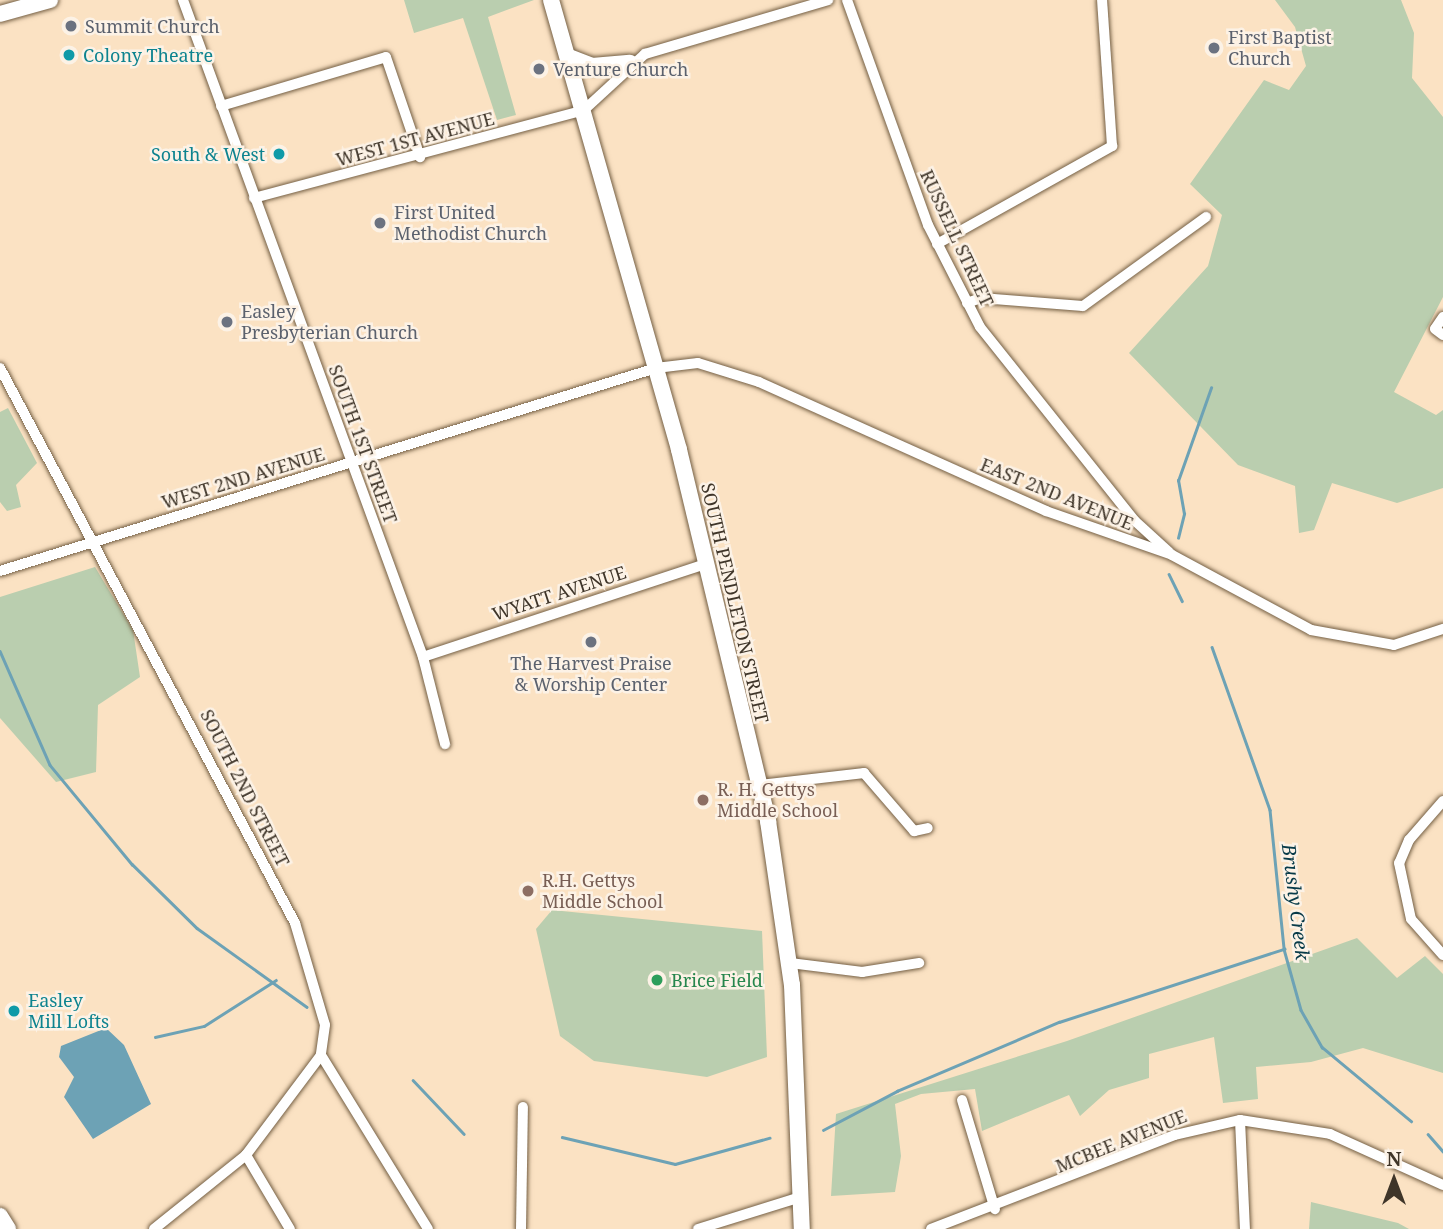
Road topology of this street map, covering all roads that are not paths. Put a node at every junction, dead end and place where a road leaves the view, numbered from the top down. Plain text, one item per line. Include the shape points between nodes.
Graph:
1 (51, 0) edge
2 (183, 0) edge
3 (551, 0) edge
4 (828, 0) edge
5 (847, 0) edge
6 (1102, 0) edge
7 (0, 14) edge
8 (569, 57) junction
9 (630, 63) junction
10 (221, 106) junction
11 (584, 110) junction
12 (420, 157) junction
13 (254, 198) junction
14 (1206, 217) dead end
15 (937, 244) junction
16 (967, 303) junction
17 (1443, 317) edge
18 (1443, 335) edge
19 (0, 368) edge
20 (656, 368) junction
21 (351, 463) junction
22 (95, 542) junction
23 (1172, 555) junction
24 (706, 564) junction
25 (0, 571) edge
26 (1443, 629) edge
27 (423, 657) junction
28 (445, 744) dead end
29 (760, 785) junction
30 (1443, 801) edge
31 (928, 828) dead end
32 (1443, 956) edge
33 (790, 963) junction
34 (919, 963) dead end
35 (321, 1055) junction
36 (962, 1100) dead end
37 (523, 1107) dead end
38 (1240, 1120) junction
39 (246, 1155) junction
40 (1443, 1185) edge
41 (801, 1197) junction
42 (995, 1209) junction
43 (0, 1216) edge
44 (8, 1229) edge
45 (154, 1229) edge
46 (290, 1229) edge
47 (428, 1229) edge
48 (521, 1229) edge
49 (698, 1229) edge
50 (802, 1229) edge
51 (931, 1229) edge
52 (1245, 1229) edge

1 - 7 main road
2 - 10 street, SOUTH 1ST STREET
3 - 8 main road, SOUTH PENDLETON STREET
4 - 9 street
5 - 15 street, RUSSELL STREET via 877,96
6 - 15 street via 1112,146
8 - 9 main road via 592,66
8 - 11 main road, SOUTH PENDLETON STREET
9 - 11 street
10 - 12 street via 386,57
10 - 13 street, SOUTH 1ST STREET
11 - 12 street, WEST 1ST AVENUE
11 - 20 main road, SOUTH PENDLETON STREET
12 - 13 street, WEST 1ST AVENUE
13 - 21 street, SOUTH 1ST STREET
14 - 16 street via 1083,306 981,298
15 - 16 street, RUSSELL STREET
16 - 23 street, RUSSELL STREET via 996,351 1135,521
17 - 18 street via 1435,329
19 - 22 street, SOUTH 2ND STREET
20 - 21 street, WEST 2ND AVENUE
20 - 23 street, EAST 2ND AVENUE via 698,363 746,378 1046,511
20 - 24 main road, SOUTH PENDLETON STREET
21 - 22 street, WEST 2ND AVENUE
21 - 27 street, SOUTH 1ST STREET
22 - 25 street, WEST 2ND AVENUE
22 - 35 street, SOUTH 2ND STREET via 295,923 323,1012
23 - 26 street, EAST 2ND AVENUE via 1335,637 1394,645
24 - 27 street, WYATT AVENUE
24 - 29 main road, SOUTH PENDLETON STREET
27 - 28 street, SOUTH 1ST STREET
29 - 31 street via 864,774 914,831
29 - 33 main road, SOUTH PENDLETON STREET
30 - 32 street via 1409,840 1399,863 1411,919
33 - 34 street via 862,971
33 - 41 main road, SOUTH PENDLETON STREET
35 - 39 street
35 - 47 street
36 - 42 street
37 - 48 street
38 - 40 street, MCBEE AVENUE via 1330,1134
38 - 42 street, MCBEE AVENUE via 1175,1135
38 - 52 street
39 - 45 street
39 - 46 street
41 - 49 street
41 - 50 main road, SOUTH PENDLETON STREET
42 - 51 street, MCBEE AVENUE
43 - 44 main road

